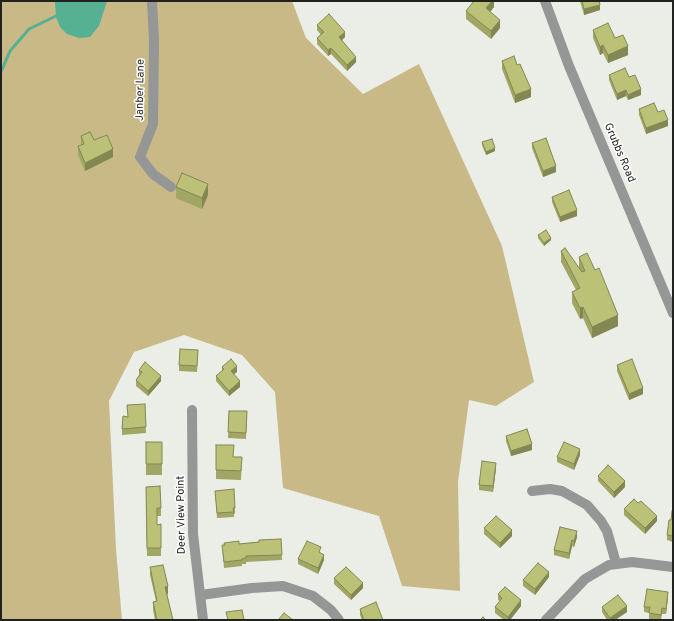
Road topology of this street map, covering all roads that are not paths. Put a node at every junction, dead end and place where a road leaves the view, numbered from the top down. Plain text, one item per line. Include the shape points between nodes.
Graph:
1 (152, 1) edge
2 (545, 1) edge
3 (171, 187) dead end
4 (673, 313) edge
5 (192, 410) dead end
6 (532, 491) dead end
7 (616, 563) junction
8 (673, 567) edge
9 (200, 595) junction
10 (204, 620) edge
11 (339, 620) edge
12 (546, 620) edge

1 - 3 street, Janber Lane via 153,124 140,157 153,174
2 - 4 street, Grubbs Road via 569,66
5 - 9 street, Deer View Point via 193,534
6 - 7 street via 550,489 562,492 587,506 601,520 607,531
7 - 8 street via 632,562
7 - 12 street via 585,579
9 - 10 street, Deer View Point
9 - 11 street via 283,586 313,596

